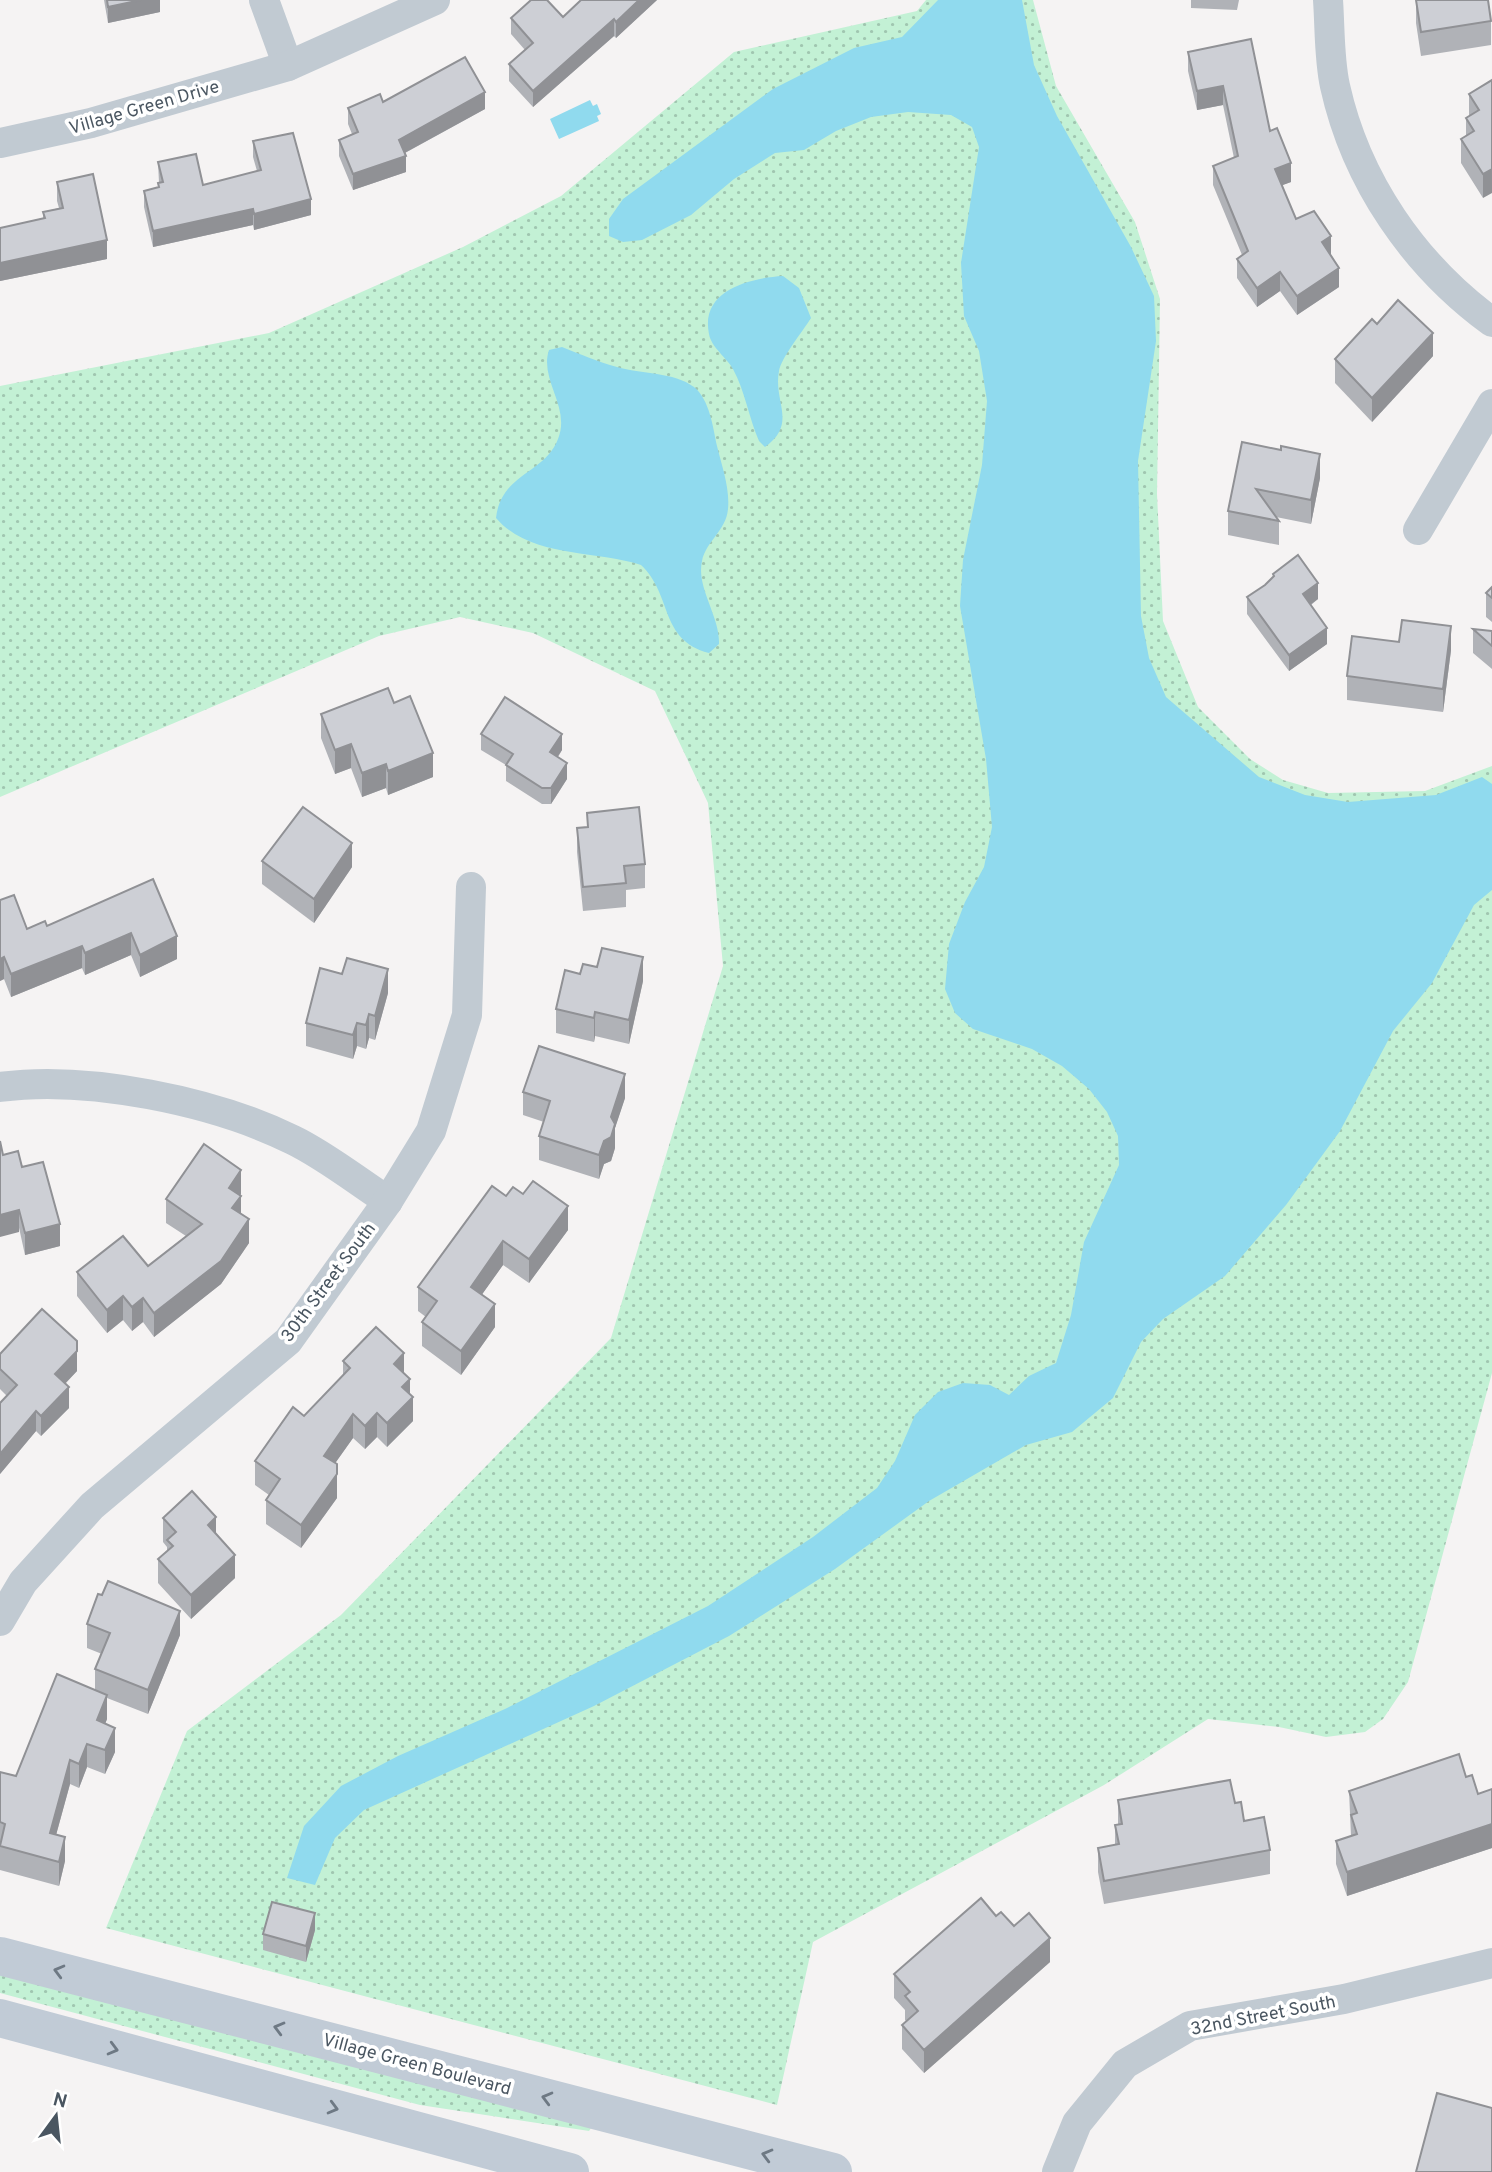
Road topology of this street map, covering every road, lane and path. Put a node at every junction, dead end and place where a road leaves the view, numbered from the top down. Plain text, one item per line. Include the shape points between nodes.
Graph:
1 (264, 0) edge
2 (435, 0) edge
3 (1328, 0) edge
4 (288, 66) junction
5 (0, 144) edge
6 (1492, 322) edge
7 (1492, 404) edge
8 (1418, 530) dead end
9 (471, 887) dead end
10 (0, 1087) edge
11 (388, 1201) junction
12 (0, 1621) edge
13 (0, 1956) edge
14 (1492, 1963) edge
15 (0, 2018) edge
16 (570, 2172) edge
17 (833, 2172) edge
18 (1057, 2172) edge

1 - 4 street
2 - 4 street, Village Green Drive
3 - 6 street via 1334,85 1360,165 1410,245 1461,299
4 - 5 street, Village Green Drive via 91,123
7 - 8 street
9 - 11 street, 30th Street South via 467,1015 431,1131
10 - 11 street via 104,1087 190,1102 293,1140
11 - 12 street, 30th Street South via 288,1341 92,1506 23,1583
17 -> 13 street, Village Green Boulevard
14 - 18 street, 32nd Street South via 1344,1999 1189,2026 1125,2064 1077,2123
15 -> 16 street

